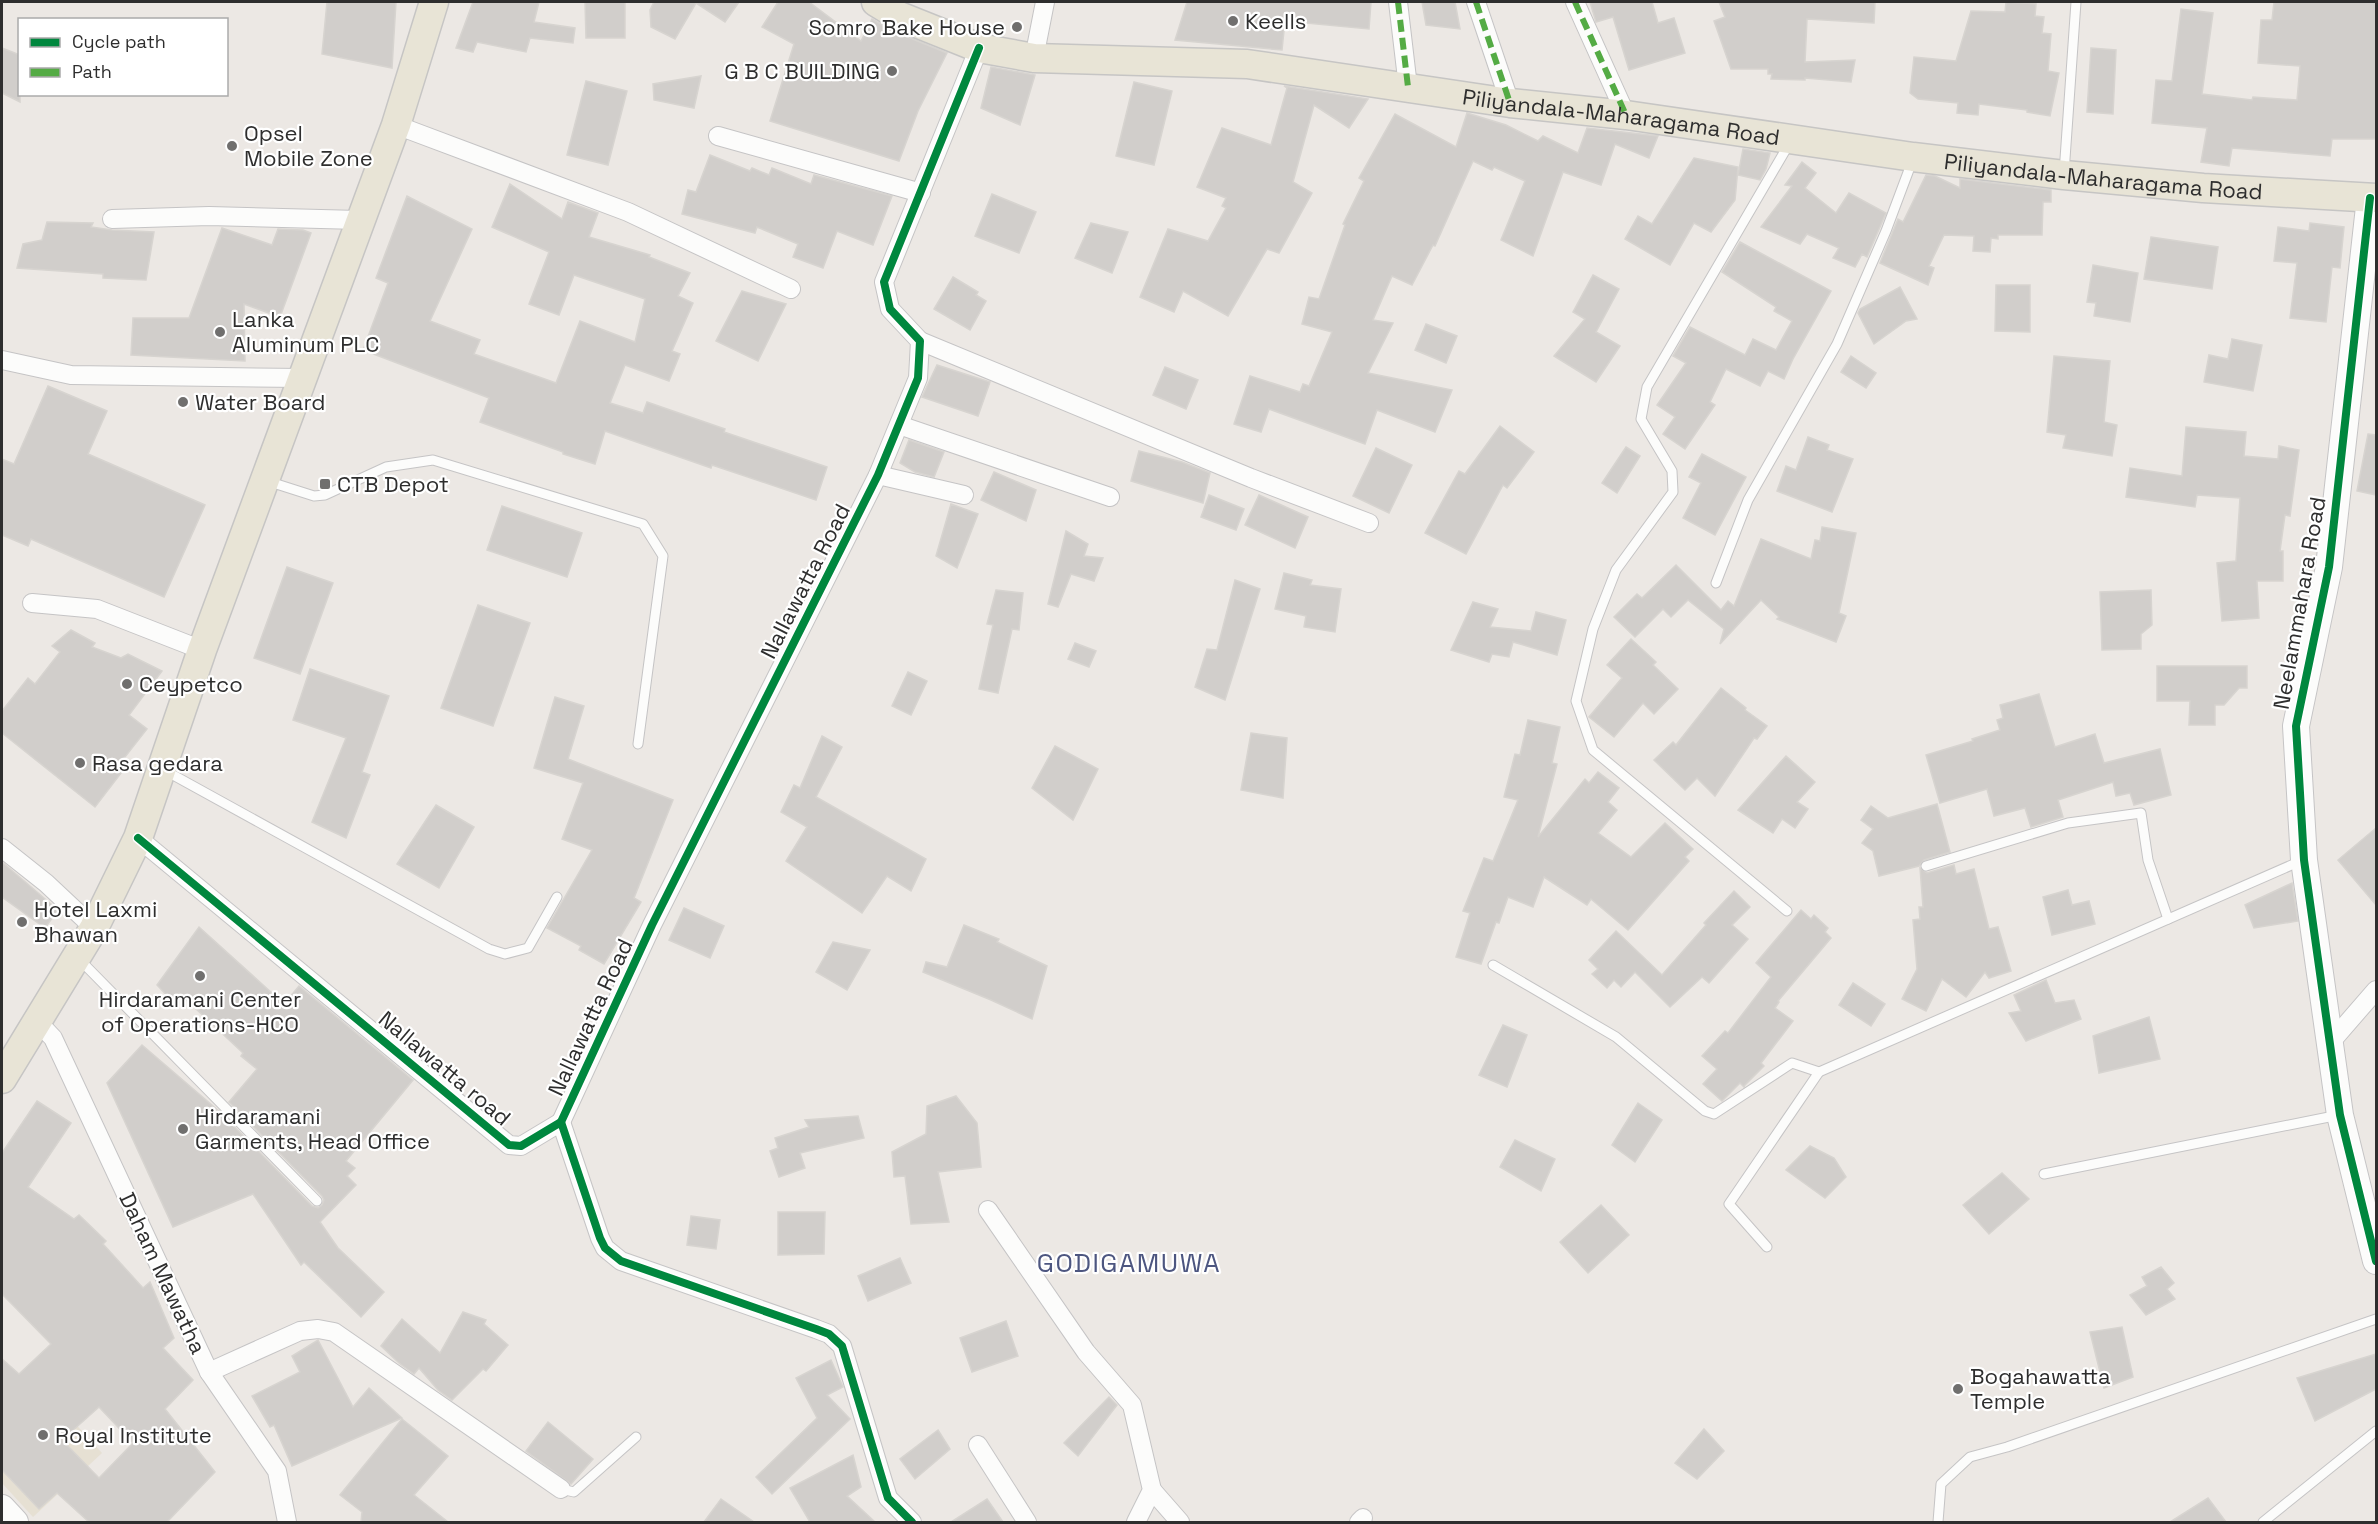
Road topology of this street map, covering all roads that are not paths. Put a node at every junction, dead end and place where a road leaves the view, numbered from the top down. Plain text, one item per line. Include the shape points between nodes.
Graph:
1 (434, 2) edge
2 (876, 2) edge
3 (1045, 2) edge
4 (1398, 2) edge
5 (1476, 2) edge
6 (1575, 2) edge
7 (2076, 2) edge
8 (979, 48) junction
9 (1034, 58) junction
10 (1408, 87) junction
11 (1510, 102) junction
12 (1626, 116) junction
13 (396, 125) junction
14 (718, 136) dead end
15 (1791, 139) junction
16 (1914, 157) junction
17 (2064, 175) junction
18 (921, 193) junction
19 (2373, 198) edge
20 (112, 219) dead end
21 (359, 220) junction
22 (791, 289) dead end
23 (920, 341) junction
24 (2, 360) edge
25 (302, 378) junction
26 (899, 425) junction
27 (878, 475) junction
28 (264, 480) junction
29 (964, 495) dead end
30 (1110, 497) dead end
31 (1369, 523) dead end
32 (1716, 583) dead end
33 (32, 603) dead end
34 (202, 650) junction
35 (638, 744) dead end
36 (162, 769) junction
37 (138, 838) junction
38 (2, 848) edge
39 (2304, 860) junction
40 (1926, 866) dead end
41 (557, 897) dead end
42 (1787, 911) dead end
43 (2168, 919) junction
44 (94, 928) junction
45 (76, 956) junction
46 (1492, 965) dead end
47 (2376, 990) edge
48 (37, 1021) junction
49 (2330, 1043) junction
50 (1818, 1072) junction
51 (2, 1079) edge
52 (2340, 1115) junction
53 (561, 1122) junction
54 (2044, 1174) dead end
55 (317, 1201) dead end
56 (988, 1210) dead end
57 (1767, 1246) dead end
58 (2376, 1261) edge
59 (2376, 1319) edge
60 (209, 1372) junction
61 (2376, 1431) edge
62 (636, 1437) dead end
63 (978, 1445) dead end
64 (561, 1489) joint
65 (1152, 1490) junction
66 (2, 1508) edge
67 (15, 1522) edge
68 (287, 1522) edge
69 (912, 1522) edge
70 (1027, 1522) edge
71 (1136, 1522) edge
72 (1180, 1522) edge
73 (1938, 1522) edge
74 (2263, 1522) edge

1 - 13 main road
2 - 8 main road, Piliyandala-Maharagama Road via 899,16
3 - 9 street
4 - 10 street
5 - 11 street
6 - 12 street
7 - 17 lane
8 - 9 main road, Piliyandala-Maharagama Road
8 - 18 street
9 - 10 main road, Piliyandala-Maharagama Road via 1247,64
10 - 11 main road, Piliyandala-Maharagama Road
11 - 12 main road, Piliyandala-Maharagama Road
12 - 15 main road, Piliyandala-Maharagama Road
13 - 21 main road
13 - 22 street via 628,212
14 - 18 street
15 - 16 main road, Piliyandala-Maharagama Road
15 - 42 lane via 1647,387 1641,419 1672,471 1673,492 1616,570 1593,629 1576,701 1593,750
16 - 17 main road, Piliyandala-Maharagama Road
16 - 32 lane via 1837,344 1748,500
17 - 19 main road, Piliyandala-Maharagama Road
18 - 23 street via 884,282 890,309
19 - 39 street, Neelammahara Road via 2329,567 2296,726
20 - 21 street via 209,216
21 - 25 main road
23 - 26 street, Nallawatta Road via 918,378
23 - 31 street
24 - 25 street via 71,375
25 - 28 main road
26 - 27 street, Nallawatta Road
26 - 30 street
27 - 29 street
27 - 53 street, Nallawatta Road via 652,925
28 - 34 main road
28 - 35 lane via 314,496 325,495 386,467 433,460 643,524 663,556
33 - 34 street via 97,609
34 - 36 main road
36 - 37 main road
36 - 41 lane via 489,950 505,954 528,948
37 - 44 main road
37 - 53 street, Nallawatta road via 508,1144 521,1146
38 - 44 street
39 - 43 lane
39 - 49 street, Neelammahara Road
40 - 43 lane via 2068,823 2141,813 2148,860
43 - 50 lane
44 - 45 main road
45 - 48 main road
45 - 55 lane
46 - 50 lane via 1616,1037 1705,1111 1714,1114 1792,1063
47 - 49 street
48 - 51 main road
48 - 60 street, Daham Mawatha via 53,1038
49 - 52 street, Neelammahara Road
50 - 57 lane via 1729,1204
52 - 54 lane
52 - 58 street, Neelammahara Road
53 - 69 street, Nallawatta road via 600,1238 611,1254 621,1261 836,1339 842,1346 888,1498
56 - 65 street via 1086,1352 1132,1405
59 - 73 lane via 1970,1457 1941,1484
60 - 64 street via 300,1331 334,1332
60 - 68 street, Daham Mawatha via 277,1471
61 - 74 lane
62 - 64 lane via 574,1492
63 - 70 street
65 - 71 street
65 - 72 street
66 - 67 street

